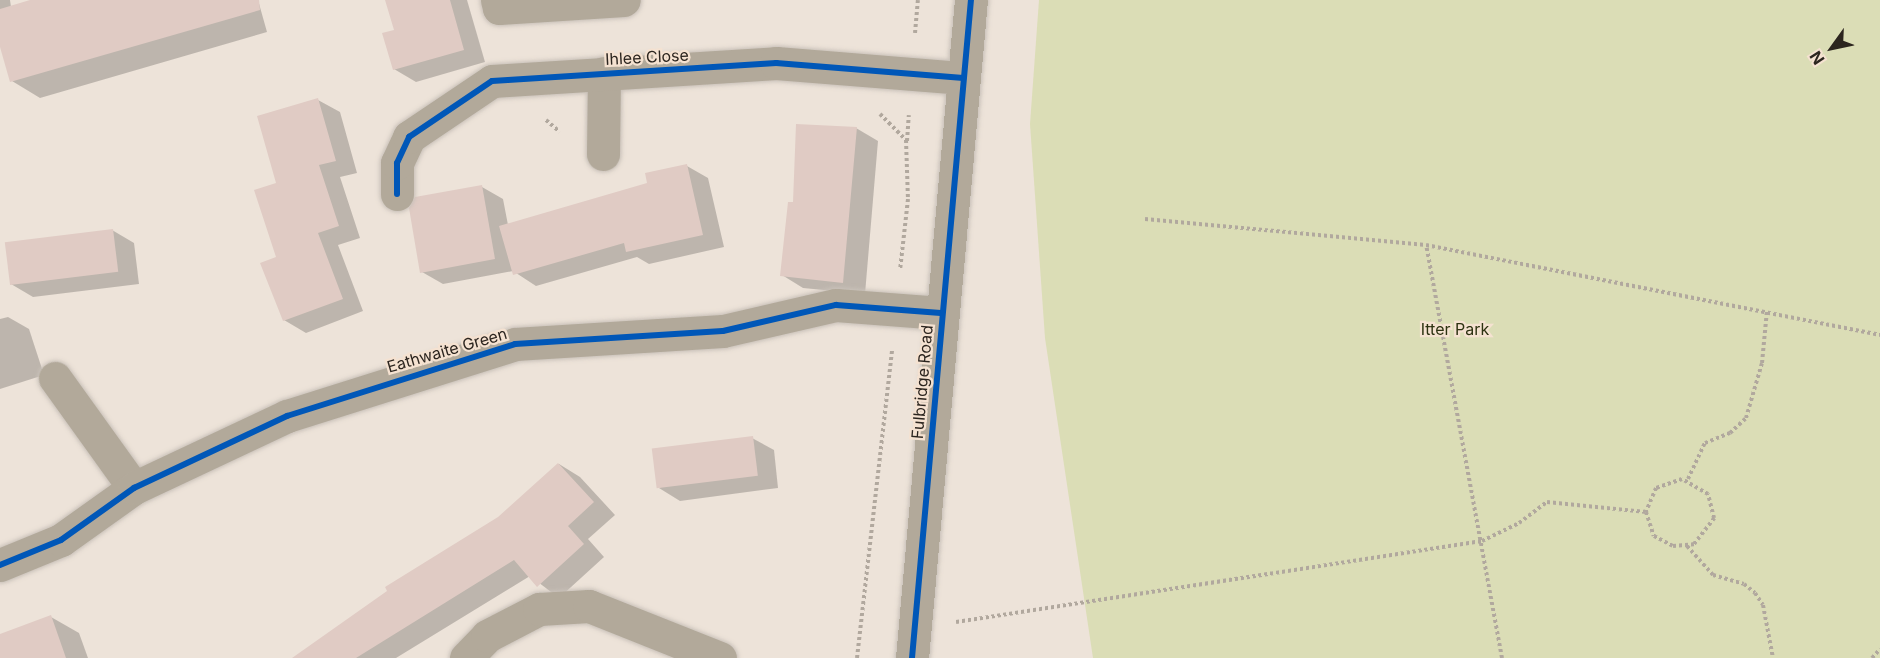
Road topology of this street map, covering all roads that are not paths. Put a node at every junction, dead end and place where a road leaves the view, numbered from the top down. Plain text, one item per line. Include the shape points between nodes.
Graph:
1 (497, 0) edge
2 (624, 0) edge
3 (971, 0) edge
4 (604, 73) junction
5 (963, 78) junction
6 (603, 154) road end
7 (397, 194) dead end
8 (941, 314) junction
9 (55, 378) dead end
10 (134, 488) junction
11 (0, 566) edge
12 (466, 658) edge
13 (720, 658) edge
14 (912, 658) edge

1 - 2 street via 499,8
3 - 5 street, Fulbridge Road
4 - 5 street, Ihlee Close via 776,63
4 - 6 street, Ihlee Close
4 - 7 street, Ihlee Close via 492,81 465,95 409,137 397,163
5 - 8 street, Fulbridge Road
8 - 10 street, Eathwaite Green via 837,305 723,331 514,344 286,416
8 - 14 street, Fulbridge Road
9 - 10 street
10 - 11 street, Eathwaite Green via 61,540
12 - 13 street via 487,636 539,609 589,606

